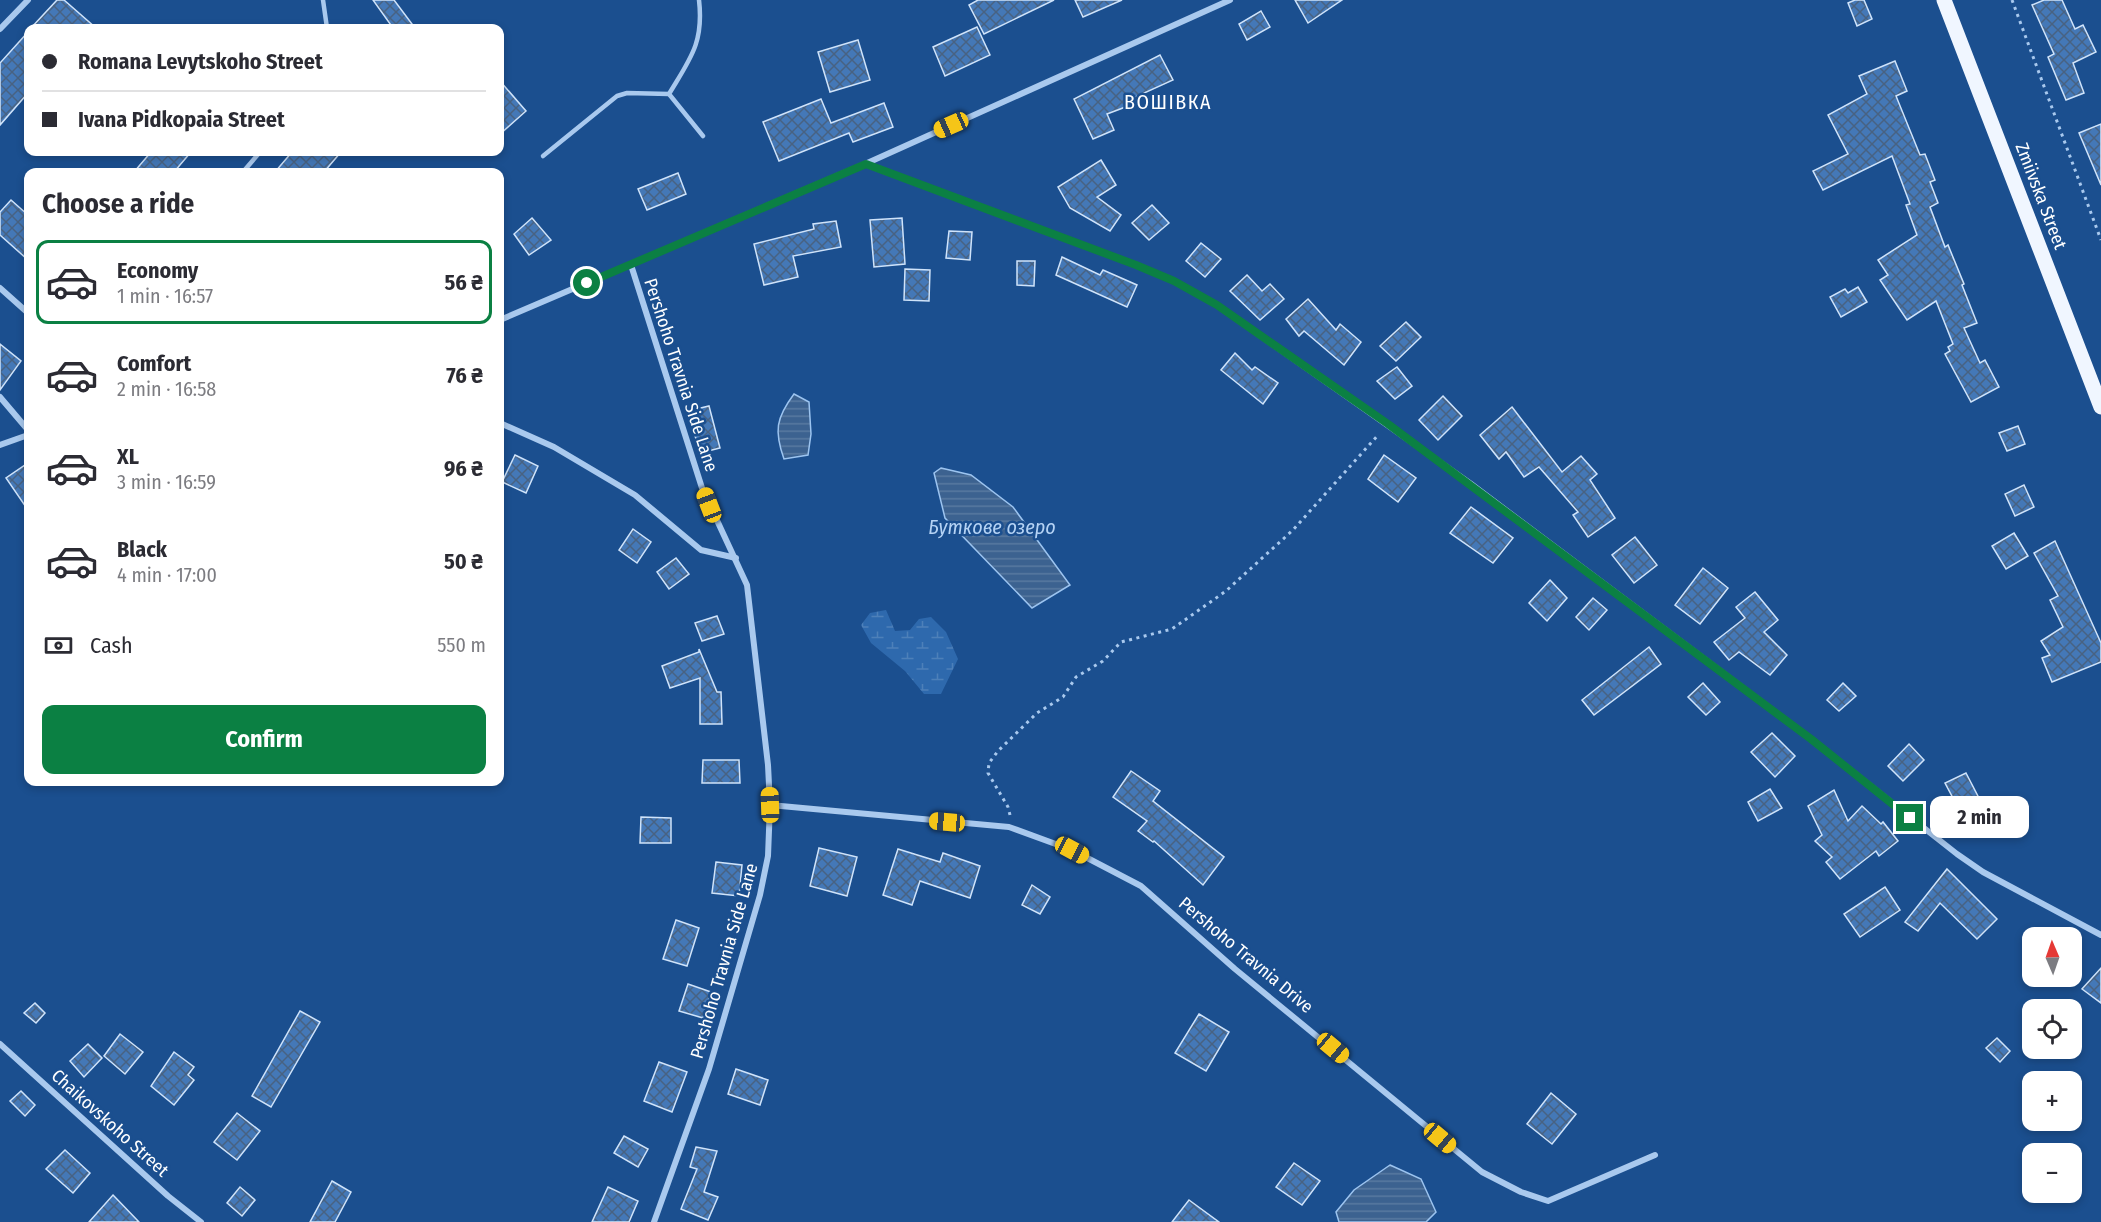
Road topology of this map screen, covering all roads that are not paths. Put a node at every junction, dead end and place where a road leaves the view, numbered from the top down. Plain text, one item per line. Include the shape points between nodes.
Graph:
1 (28, 0) edge
2 (323, 0) edge
3 (699, 0) edge
4 (1230, 0) edge
5 (1944, 0) edge
6 (326, 24) edge
7 (0, 29) edge
8 (669, 94) junction
9 (703, 136) dead end
10 (257, 156) edge
11 (543, 156) dead end
12 (866, 164) junction
13 (246, 168) edge
14 (631, 265) junction
15 (0, 288) edge
16 (24, 309) edge
17 (504, 318) edge
18 (0, 397) edge
19 (2101, 407) edge
20 (24, 425) edge
21 (504, 425) edge
22 (24, 436) edge
23 (0, 445) edge
24 (736, 558) junction
25 (770, 805) junction
26 (2101, 935) edge
27 (0, 1044) edge
28 (1655, 1155) dead end
29 (201, 1222) edge
30 (654, 1222) edge

1 - 7 street
2 - 6 lane
3 - 8 lane via 698,44
4 - 12 street
5 - 19 main road, Zmiivska Street
8 - 9 lane
8 - 11 lane via 617,96
10 - 13 lane
12 - 14 street
12 - 26 street via 1174,281 1217,305 1388,424 1811,739 1957,854
14 - 17 street
14 - 24 street, Pershoho Travnia Side Lane via 702,488
15 - 16 street
18 - 20 street
21 - 24 street via 554,447 635,495 701,550
22 - 23 street
24 - 25 street, Pershoho Travnia Side Lane via 747,585
25 - 28 street, Pershoho Travnia Drive via 1009,827 1072,850 1141,886 1399,1106 1482,1172 1521,1192 1548,1201
25 - 30 street, Pershoho Travnia Side Lane via 768,856 760,895 709,1069
27 - 29 street, Chaikovskoho Street

